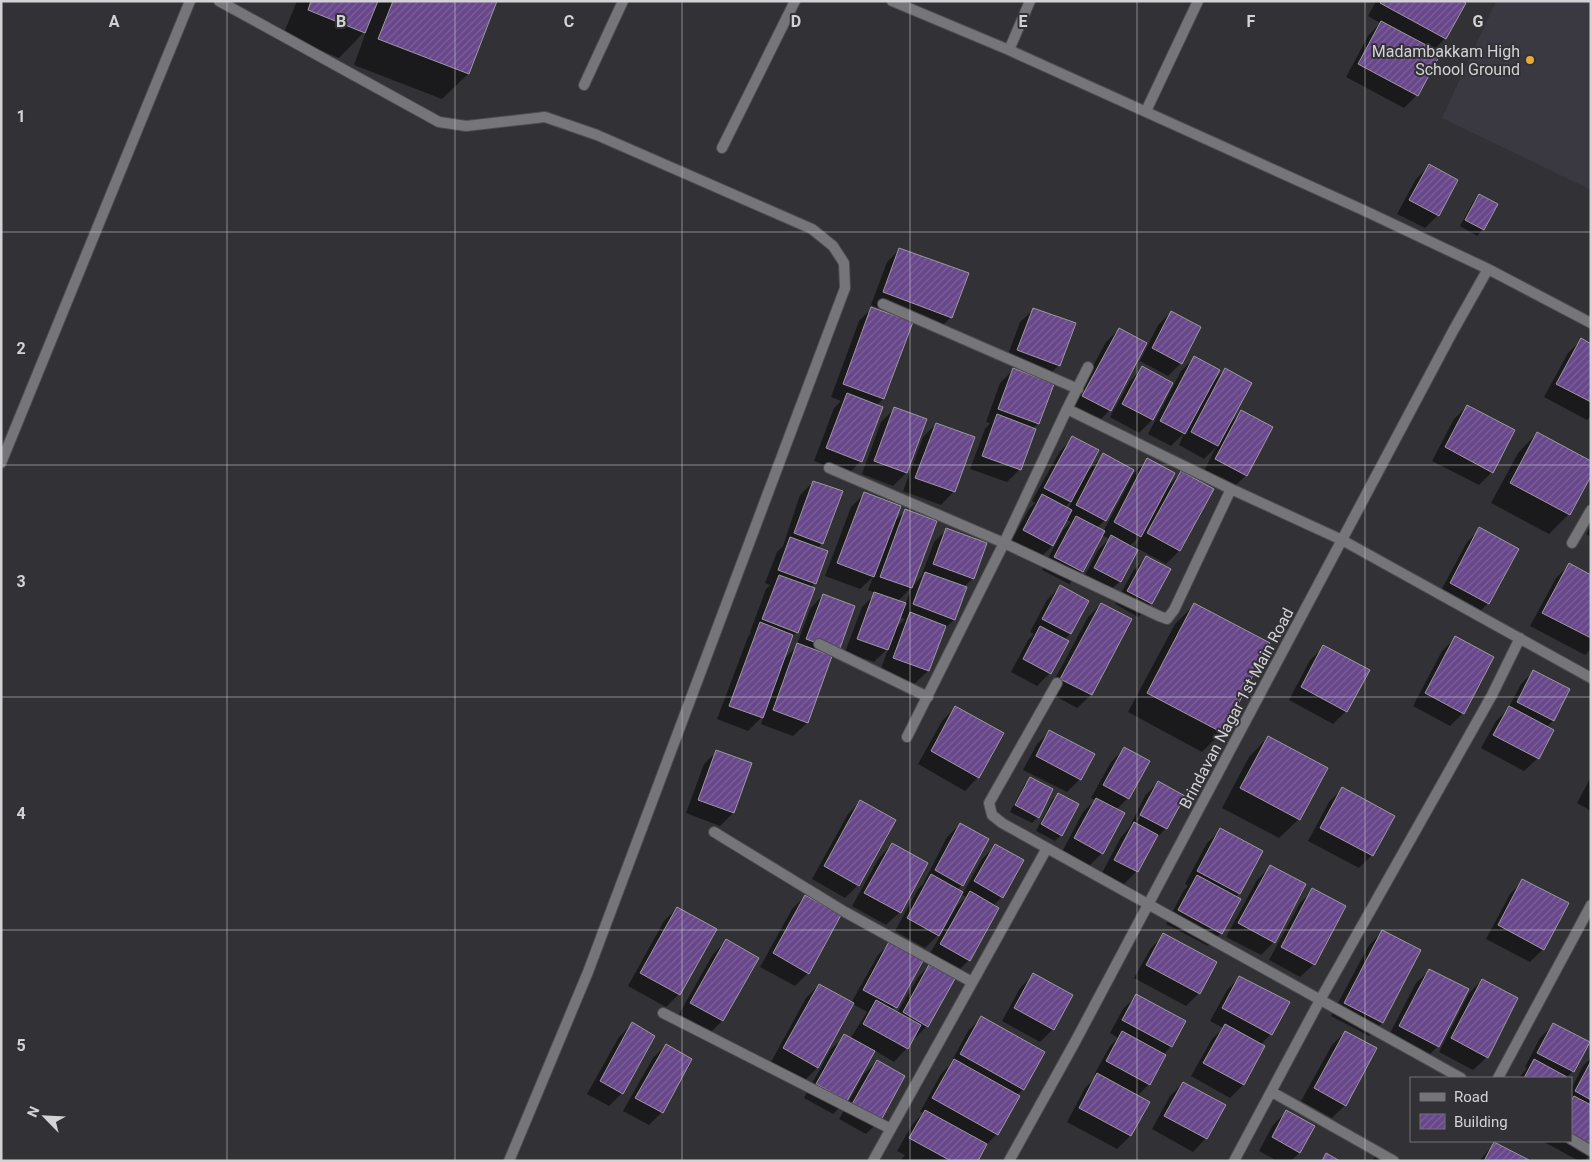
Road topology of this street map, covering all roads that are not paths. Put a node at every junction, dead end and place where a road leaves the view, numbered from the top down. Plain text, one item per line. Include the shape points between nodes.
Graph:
1 (190, 1) edge
2 (219, 1) edge
3 (622, 1) edge
4 (795, 1) edge
5 (892, 1) edge
6 (1030, 1) edge
7 (1198, 1) edge
8 (1009, 50) junction
9 (584, 85) dead end
10 (1146, 111) junction
11 (722, 148) dead end
12 (1488, 269) junction
13 (883, 304) dead end
14 (1591, 323) edge
15 (1088, 367) dead end
16 (1078, 389) junction
17 (1068, 409) junction
18 (1, 463) edge
19 (829, 468) dead end
20 (1231, 489) junction
21 (1591, 510) edge
22 (1342, 540) junction
23 (1572, 543) dead end
24 (1004, 544) junction
25 (1520, 638) junction
26 (820, 644) dead end
27 (1591, 678) edge
28 (1058, 683) dead end
29 (928, 697) junction
30 (907, 737) dead end
31 (714, 832) dead end
32 (1047, 848) junction
33 (1148, 904) junction
34 (1591, 905) edge
35 (972, 982) junction
36 (1320, 1000) junction
37 (663, 1013) dead end
38 (1459, 1077) edge
39 (1499, 1077) edge
40 (1272, 1092) junction
41 (891, 1129) junction
42 (1572, 1141) edge
43 (1591, 1151) edge
44 (510, 1161) edge
45 (873, 1161) edge
46 (1009, 1161) edge
47 (1234, 1161) edge
48 (1394, 1161) edge

1 - 18 street
2 - 44 street via 439,122 466,126 545,116 597,135 812,229 833,246 844,263 841,298 588,972
3 - 9 street
4 - 11 street
5 - 8 street
6 - 8 street
7 - 10 street
8 - 10 street
10 - 12 street
12 - 14 street
12 - 22 street, Brindavan Nagar 1st Main Road
13 - 16 street
15 - 16 street
16 - 17 street
17 - 20 street
17 - 24 street
19 - 24 street
20 - 22 street
20 - 24 street via 1174,610 1167,618
21 - 23 street
22 - 25 street
22 - 33 street, Brindavan Nagar 1st Main Road
24 - 29 street
25 - 27 street
25 - 36 street via 1492,695
26 - 29 street
28 - 32 street via 989,803 992,816
29 - 30 street
31 - 35 street via 845,912
32 - 33 street
32 - 35 street
33 - 36 street
33 - 46 street, Brindavan Nagar 1st Main Road
34 - 39 street
35 - 41 street
36 - 38 street
36 - 40 street
37 - 41 street
40 - 47 street
40 - 48 street
41 - 45 street
42 - 43 street

